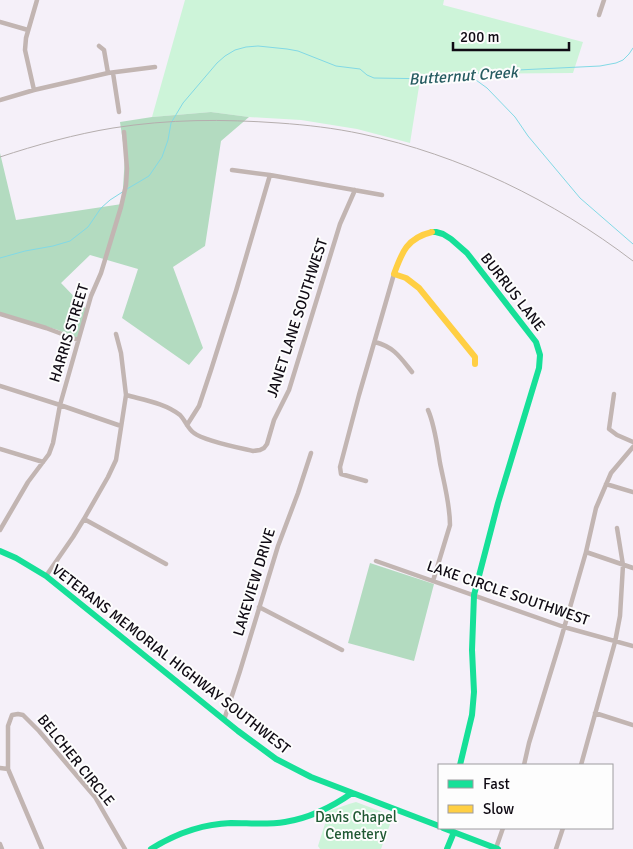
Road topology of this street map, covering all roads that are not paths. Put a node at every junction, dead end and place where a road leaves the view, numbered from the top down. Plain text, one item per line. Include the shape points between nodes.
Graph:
1 (37, 0) edge
2 (604, 0) edge
3 (599, 15) dead end
4 (0, 22) edge
5 (28, 30) junction
6 (100, 46) dead end
7 (155, 67) dead end
8 (110, 73) junction
9 (34, 90) junction
10 (0, 100) edge
11 (119, 112) dead end
12 (124, 132) dead end
13 (232, 170) dead end
14 (270, 175) junction
15 (355, 190) junction
16 (382, 195) dead end
17 (394, 274) junction
18 (0, 314) edge
19 (116, 334) dead end
20 (78, 340) junction
21 (375, 342) junction
22 (475, 364) dead end
23 (412, 372) dead end
24 (0, 386) edge
25 (614, 394) dead end
26 (126, 395) junction
27 (60, 404) junction
28 (428, 410) dead end
29 (187, 425) junction
30 (121, 426) junction
31 (633, 442) edge
32 (633, 447) edge
33 (0, 449) edge
34 (311, 453) dead end
35 (43, 462) junction
36 (366, 481) dead end
37 (606, 484) junction
38 (633, 492) edge
39 (84, 519) junction
40 (617, 528) dead end
41 (0, 530) edge
42 (0, 551) edge
43 (586, 552) junction
44 (376, 561) dead end
45 (166, 564) dead end
46 (623, 565) junction
47 (633, 568) edge
48 (46, 576) junction
49 (433, 581) junction
50 (474, 595) junction
51 (259, 607) junction
52 (564, 627) junction
53 (615, 642) junction
54 (633, 646) edge
55 (342, 650) dead end
56 (595, 713) junction
57 (224, 720) junction
58 (633, 725) edge
59 (460, 764) edge
60 (524, 764) edge
61 (580, 764) edge
62 (0, 768) edge
63 (8, 769) junction
64 (352, 793) junction
65 (438, 826) edge
66 (446, 829) edge
67 (503, 829) edge
68 (563, 829) edge
69 (454, 832) junction
70 (0, 844) edge
71 (497, 848) edge
72 (2, 849) edge
73 (42, 849) edge
74 (125, 849) edge
75 (151, 849) edge
76 (447, 849) edge
77 (556, 849) edge

1 - 5 street
2 - 3 street
4 - 5 street
5 - 9 street via 25,50
6 - 8 street
7 - 8 street
8 - 9 street
8 - 11 street
9 - 10 street
12 - 20 street, HARRIS STREET via 127,169 121,207
13 - 14 street
14 - 15 street
14 - 29 street via 211,370
15 - 16 street
15 - 29 street, JANET LANE SOUTHWEST via 340,224 289,390 274,420 267,444 253,451 206,439
17 - 21 street
17 - 22 street via 407,278 422,291 475,357
17 - 50 street, BURRUS LANE via 404,247 412,239 422,234 443,234 469,257 540,349 539,368
18 - 20 street
19 - 26 street
20 - 27 street, HARRIS STREET
21 - 23 street via 395,351
21 - 36 street via 340,467 341,474
24 - 27 street
25 - 31 street via 609,429
26 - 29 street, JANET LANE SOUTHWEST via 172,410
26 - 30 street
27 - 30 street
27 - 35 street, HARRIS STREET via 53,443
28 - 49 street via 450,518
30 - 39 street via 116,460
32 - 37 street
33 - 35 street
34 - 51 street, LAKEVIEW DRIVE
35 - 41 street, HARRIS STREET
37 - 38 street
37 - 43 street via 596,508
39 - 45 street
39 - 48 street
40 - 46 street
42 - 48 street, VETERANS MEMORIAL HIGHWAY SOUTHWEST
43 - 46 street
43 - 52 street
44 - 49 street, LAKE CIRCLE SOUTHWEST
46 - 47 street
46 - 53 street
48 - 57 street, VETERANS MEMORIAL HIGHWAY SOUTHWEST
49 - 50 street, LAKE CIRCLE SOUTHWEST
50 - 52 street, LAKE CIRCLE SOUTHWEST
50 - 59 street via 474,692
51 - 55 street
51 - 57 street, LAKEVIEW DRIVE
52 - 53 street, LAKE CIRCLE SOUTHWEST
52 - 60 street
53 - 54 street, LAKE CIRCLE SOUTHWEST
53 - 56 street
56 - 58 street
56 - 61 street
57 - 64 street, VETERANS MEMORIAL HIGHWAY SOUTHWEST via 276,759
62 - 63 street
63 - 73 street, BELCHER CIRCLE
63 - 74 street, BELCHER CIRCLE via 8,726 12,715 18,714 39,731 95,797
64 - 65 street, VETERANS MEMORIAL HIGHWAY SOUTHWEST
64 - 75 street via 336,804 284,824 211,825 179,834
66 - 69 street, VETERANS MEMORIAL HIGHWAY SOUTHWEST
67 - 71 street
68 - 77 street
69 - 71 street, VETERANS MEMORIAL HIGHWAY SOUTHWEST
69 - 76 street
70 - 72 street

